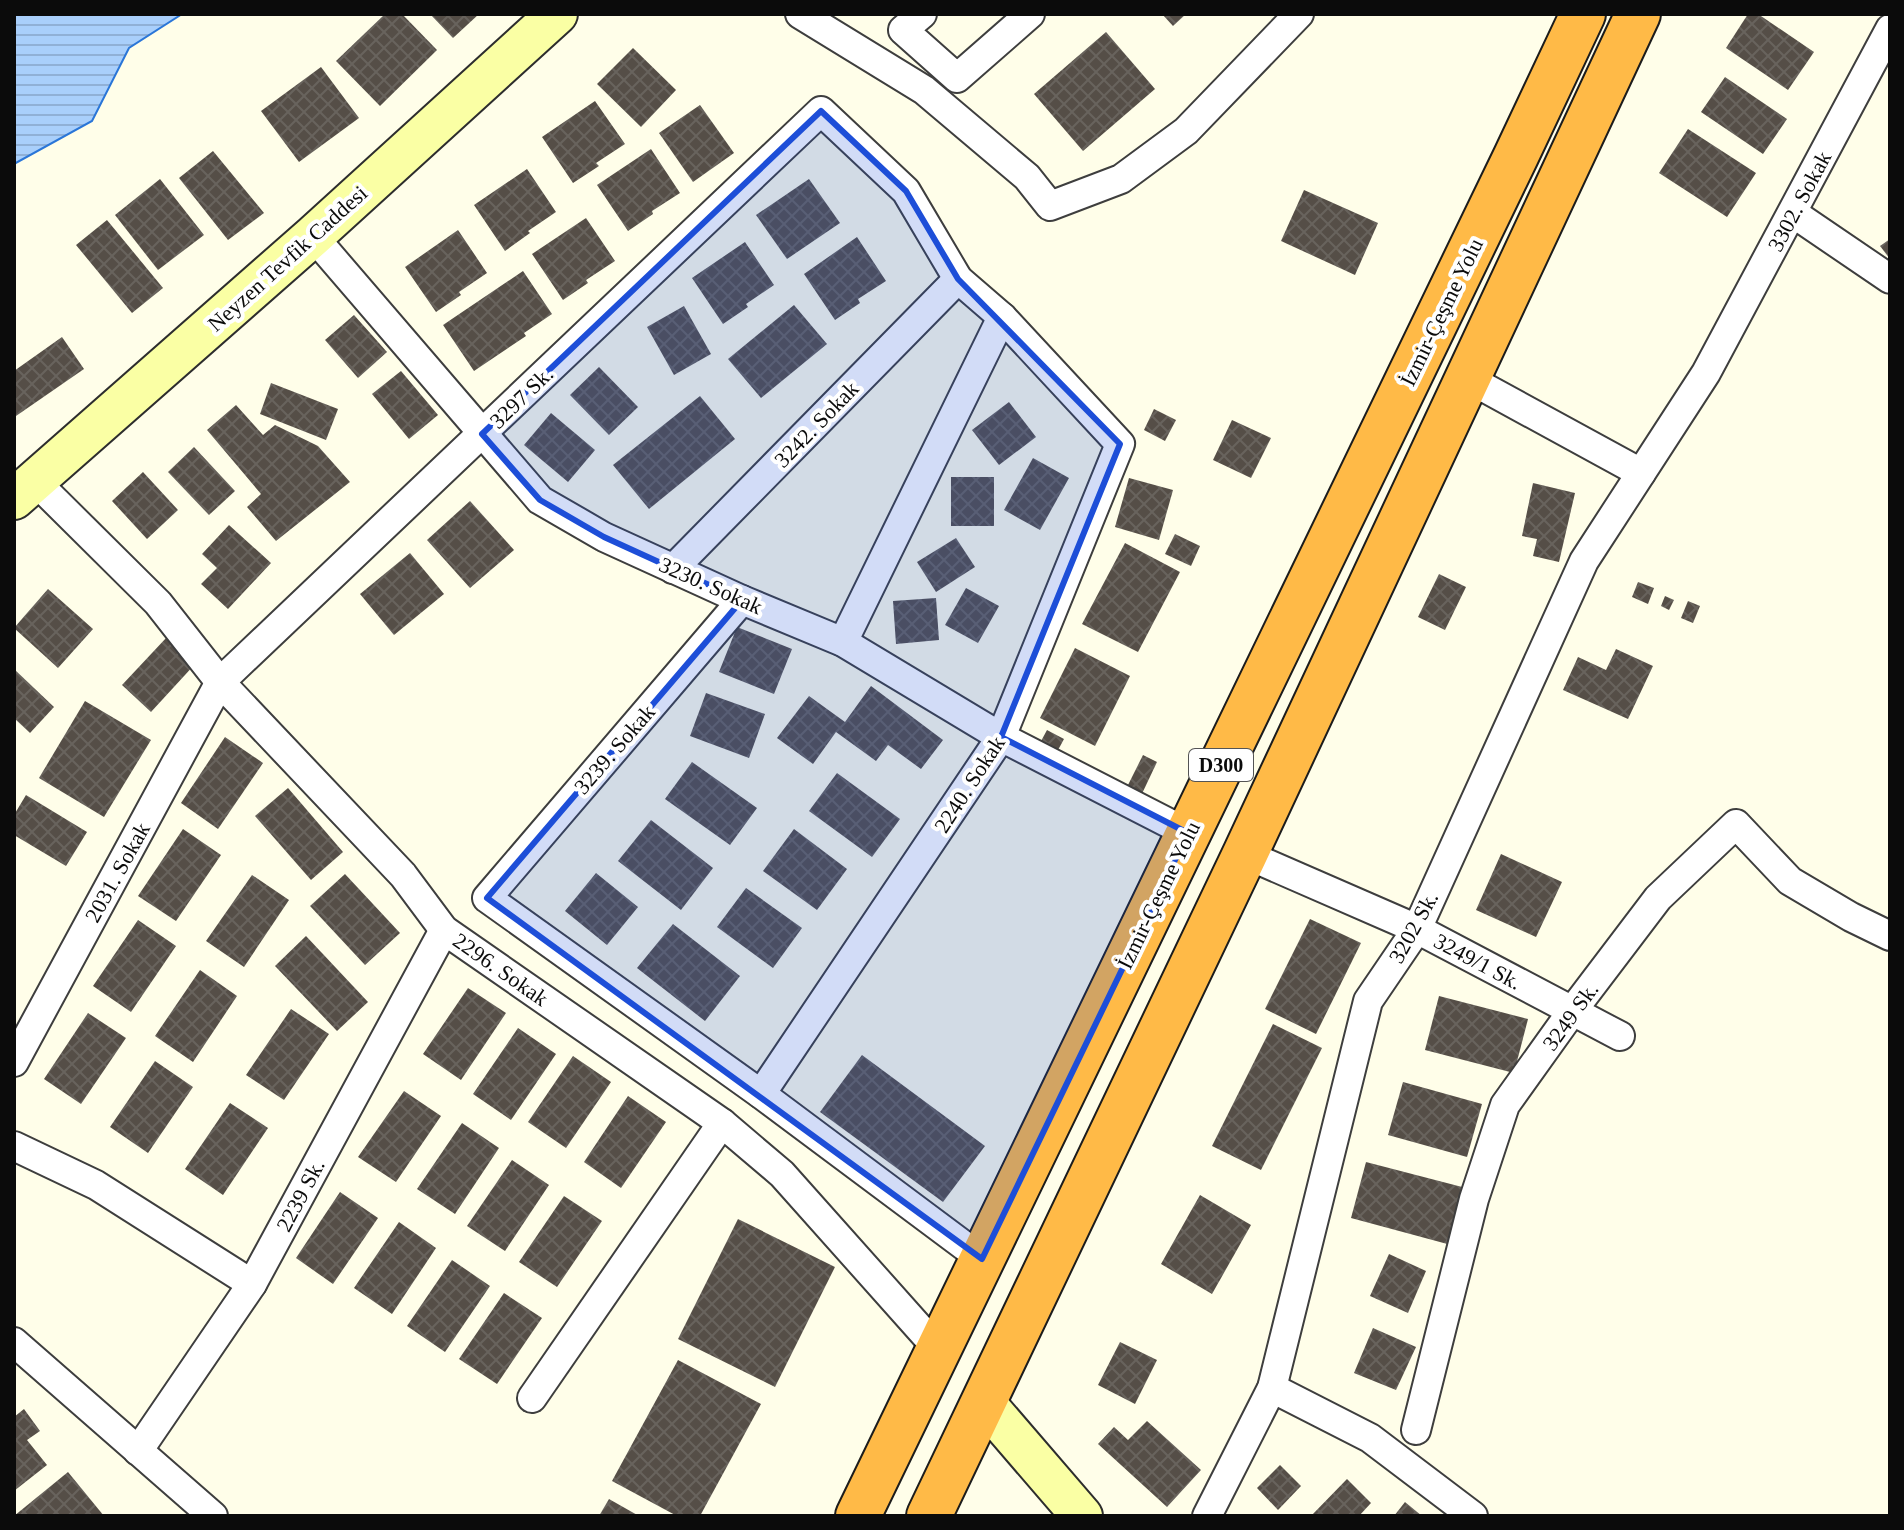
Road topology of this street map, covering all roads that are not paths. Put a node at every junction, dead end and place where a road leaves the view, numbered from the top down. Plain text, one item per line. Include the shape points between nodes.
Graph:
1 (557, 14) edge
2 (800, 14) edge
3 (922, 14) edge
4 (1030, 14) edge
5 (1299, 14) edge
6 (1583, 14) edge
7 (1638, 14) edge
8 (1890, 29) edge
9 (1793, 213) junction
10 (313, 236) junction
11 (958, 279) junction
12 (1890, 279) edge
13 (1002, 317) junction
14 (1706, 373) joint
15 (1467, 378) junction
16 (482, 434) junction
17 (1641, 473) junction
18 (24, 490) edge
19 (673, 569) junction
20 (742, 600) junction
21 (843, 642) junction
22 (220, 682) junction
23 (1001, 737) junction
24 (1188, 833) junction
25 (1245, 854) junction
26 (1417, 929) junction
27 (444, 930) junction
28 (1890, 936) edge
29 (1573, 1010) junction
30 (1620, 1036) dead end
31 (14, 1062) edge
32 (761, 1094) junction
33 (722, 1123) junction
34 (14, 1146) edge
35 (982, 1259) junction
36 (252, 1284) junction
37 (14, 1342) edge
38 (938, 1349) junction
39 (1272, 1388) junction
40 (532, 1398) dead end
41 (983, 1401) junction
42 (1416, 1430) dead end
43 (138, 1451) junction
44 (213, 1516) edge
45 (858, 1516) edge
46 (929, 1516) edge
47 (1082, 1516) edge
48 (1207, 1516) edge
49 (1473, 1516) edge

1 - 10 street, Neyzen Tevfik Caddesi
2 - 5 street via 924,90 1027,177 1050,206 1121,179 1186,131
3 - 4 street via 903,30 957,78
6 - 24 highway, İzmir-Çeşme Yolu / D300
7 - 15 highway, D300
8 - 9 street, 3302. Sokak
9 - 12 street
9 - 14 street, 3302. Sokak
10 - 16 street, 3230. Sokak
10 - 18 street, Neyzen Tevfik Caddesi
11 - 13 street
11 - 16 street, 3297 Sk. via 906,191 821,111
11 - 19 street, 3242. Sokak
13 - 21 street
13 - 23 street, 2240. Sokak via 1120,444
14 - 17 street, 3202 Sk.
15 - 17 street
15 - 25 highway, D300
16 - 19 street, 3230. Sokak via 540,500
16 - 22 street, 3297 Sk.
17 - 26 street, 3202 Sk. via 1584,561
18 - 22 street, 2296. Sokak via 158,603
19 - 20 street, 3230. Sokak
20 - 21 street, 3230. Sokak
20 - 32 street, 3239. Sokak via 487,898
21 - 23 street, 3230. Sokak
22 - 27 street, 2296. Sokak via 403,875
22 - 31 street, 2031. Sokak
23 - 24 street, 3230. Sokak
23 - 32 street, 2240. Sokak
24 - 35 highway, İzmir-Çeşme Yolu / D300
25 - 26 street, 3249/1 Sk.
25 - 41 highway, D300
26 - 29 street, 3249/1 Sk.
26 - 39 street, 3202 Sk. via 1368,1001
27 - 33 street, 2296. Sokak
27 - 36 street, 2239 Sk.
28 - 29 street, 3249 Sk. via 1790,881 1736,824 1658,898
29 - 30 street, 3249/1 Sk.
29 - 42 street, 3249 Sk. via 1505,1105 1474,1199
32 - 35 street
33 - 38 street, 2296. Sokak via 782,1174
33 - 40 street
34 - 36 street via 96,1185
35 - 38 highway, İzmir-Çeşme Yolu / D300
36 - 43 street, 2239 Sk.
37 - 43 street
38 - 45 highway, İzmir-Çeşme Yolu / D300
39 - 48 street, 3202 Sk.
39 - 49 street via 1370,1438
41 - 46 highway, D300
41 - 47 street
43 - 44 street

